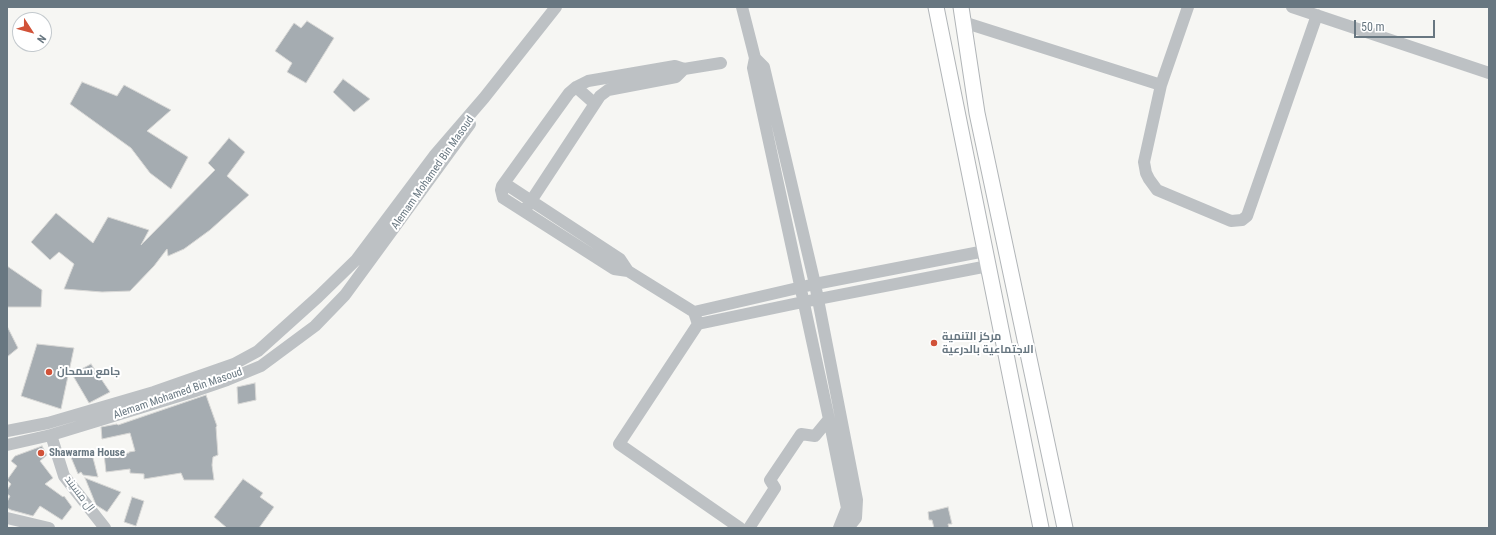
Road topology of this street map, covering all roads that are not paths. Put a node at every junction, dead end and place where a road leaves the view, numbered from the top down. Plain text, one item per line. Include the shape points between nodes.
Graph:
1 (556, 7) edge
2 (742, 7) edge
3 (936, 7) edge
4 (1188, 7) edge
5 (1292, 7) edge
6 (962, 14) edge
7 (1318, 16) junction
8 (755, 58) junction
9 (722, 63) dead end
10 (684, 70) junction
11 (1489, 73) edge
12 (1161, 85) junction
13 (576, 87) junction
14 (484, 98) junction
15 (594, 103) junction
16 (977, 113) junction
17 (958, 118) junction
18 (504, 182) junction
19 (531, 200) junction
20 (524, 211) junction
21 (985, 251) junction
22 (988, 266) junction
23 (628, 271) junction
24 (814, 284) junction
25 (801, 288) junction
26 (318, 297) junction
27 (818, 299) junction
28 (803, 302) junction
29 (330, 310) junction
30 (696, 318) junction
31 (829, 419) junction
32 (7, 431) edge
33 (51, 436) junction
34 (7, 445) edge
35 (7, 518) edge
36 (50, 528) edge
37 (105, 528) edge
38 (740, 528) edge
39 (749, 528) edge
40 (839, 528) edge
41 (848, 528) edge
42 (1041, 528) edge
43 (1065, 528) edge

1 - 14 street
2 - 8 street
3 - 17 main road
4 - 12 street
5 - 7 street
6 - 12 street
6 - 16 main road
7 - 11 street
7 - 12 street via 1247,216 1242,220 1231,221 1157,190 1149,179 1144,162
8 - 24 street via 764,67
8 - 25 street via 753,68
9 - 10 street
10 - 13 street via 675,66 588,81
10 - 15 street via 676,77 608,90
13 - 15 street
13 - 18 street
14 - 26 street, Alemam Mohamed Bin Masoud via 434,156 356,260
14 - 29 street, Alemam Mohamed Bin Masoud via 469,126 345,295
15 - 19 street
16 - 17 main road
16 - 43 main road
17 - 21 main road
18 - 19 street
18 - 20 street via 501,190 503,198
19 - 20 street
19 - 23 street via 620,259
20 - 23 street via 614,269
21 - 22 main road
21 - 24 street
22 - 27 street
22 - 42 main road
23 - 30 street
24 - 25 street
24 - 27 street
25 - 28 street
25 - 30 street
26 - 29 street via 312,309 314,314 318,316
26 - 32 street, Alemam Mohamed Bin Masoud via 258,351 234,364 154,392 48,423
27 - 28 street
27 - 41 street via 857,500 856,518
28 - 30 street
28 - 31 street
29 - 33 street, Alemam Mohamed Bin Masoud via 315,326 260,366 227,380
30 - 38 street via 619,444
31 - 39 street via 816,436 801,434 770,480 775,488
31 - 40 street via 847,508
33 - 34 street, Alemam Mohamed Bin Masoud
33 - 37 street, ال مسيند via 64,476
35 - 36 street

